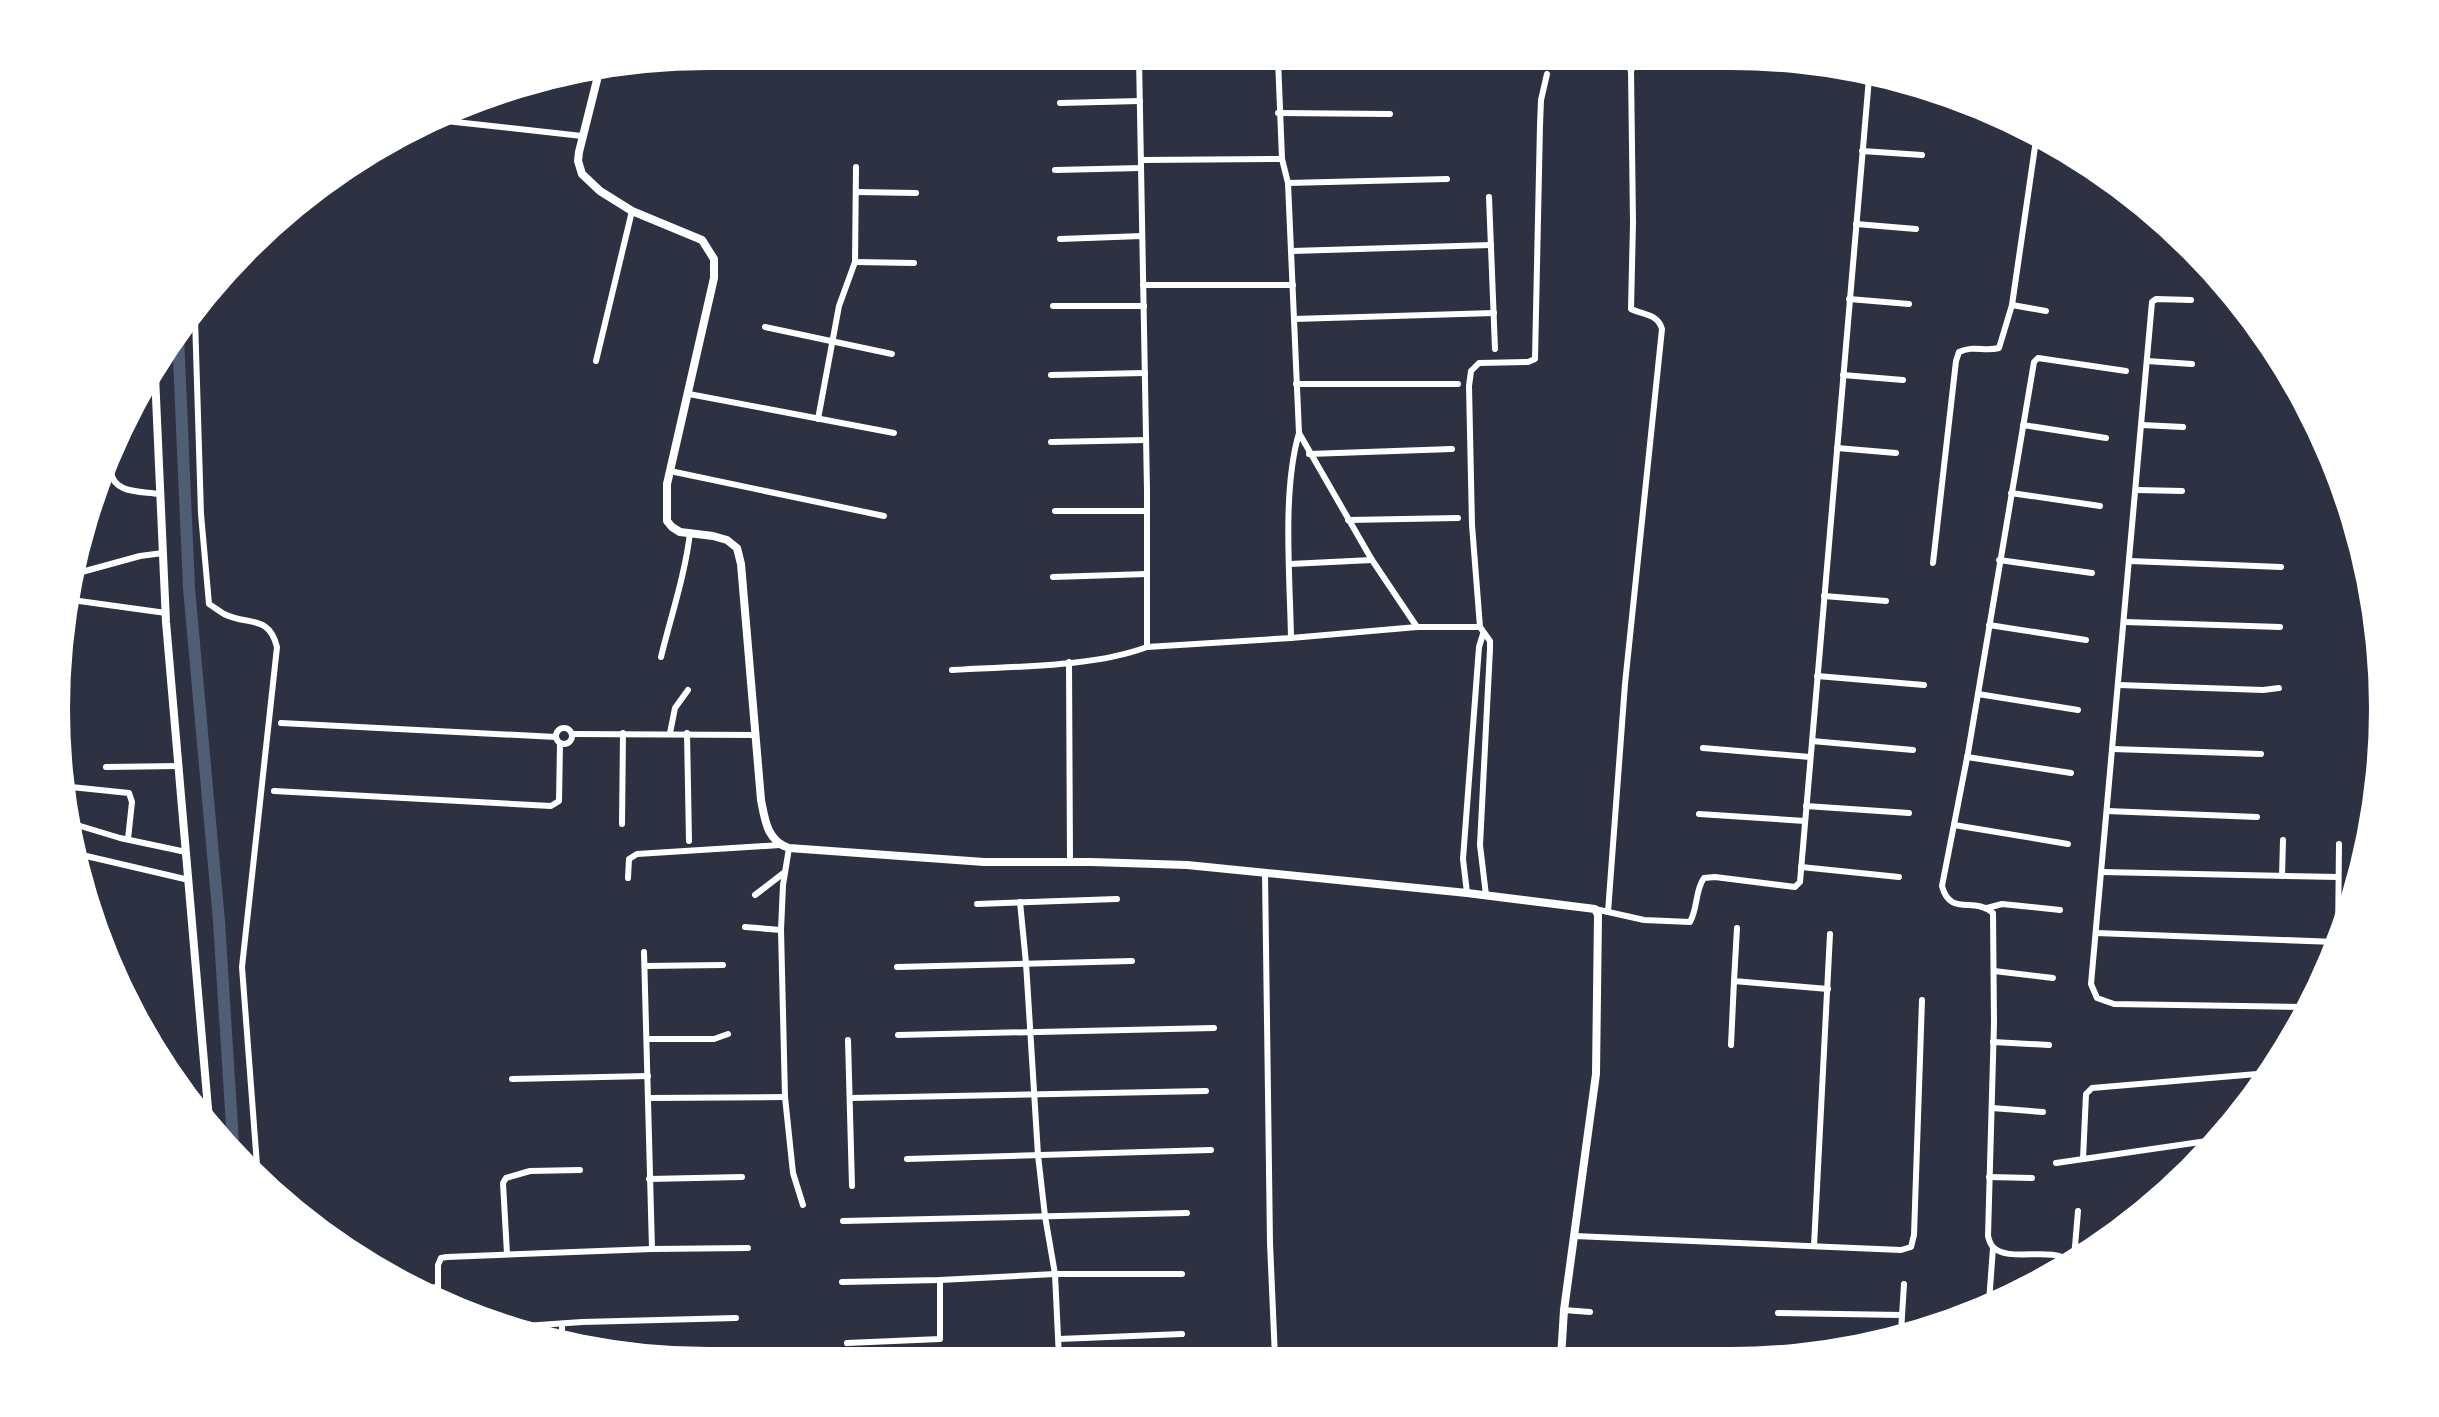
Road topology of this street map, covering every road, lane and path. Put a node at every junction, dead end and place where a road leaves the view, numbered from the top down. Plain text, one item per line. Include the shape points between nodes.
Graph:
1 (1139, 70) edge
2 (1278, 70) edge
3 (1631, 71) edge
4 (1547, 74) dead end
5 (597, 80) edge
6 (1868, 85) edge
7 (1140, 101) junction
8 (1060, 103) dead end
9 (1278, 113) junction
10 (1390, 114) dead end
11 (457, 122) edge
12 (582, 136) junction
13 (2035, 148) edge
14 (1862, 151) junction
15 (1922, 155) dead end
16 (1282, 159) junction
17 (1141, 164) junction
18 (856, 167) dead end
19 (1055, 170) dead end
20 (1447, 178) dead end
21 (1288, 183) junction
22 (856, 192) junction
23 (916, 193) dead end
24 (1489, 197) dead end
25 (632, 211) junction
26 (1856, 224) junction
27 (1916, 229) dead end
28 (1142, 236) junction
29 (1060, 239) dead end
30 (1491, 245) junction
31 (1292, 251) junction
32 (855, 262) junction
33 (914, 263) dead end
34 (1143, 285) junction
35 (1293, 285) junction
36 (1849, 299) junction
37 (2191, 300) dead end
38 (1909, 304) dead end
39 (2012, 305) junction
40 (1054, 306) dead end
41 (1144, 306) junction
42 (2046, 311) dead end
43 (1494, 313) junction
44 (1294, 319) junction
45 (765, 327) dead end
46 (195, 329) edge
47 (832, 341) junction
48 (1495, 349) dead end
49 (892, 354) dead end
50 (596, 360) dead end
51 (2147, 361) junction
52 (2192, 364) dead end
53 (2126, 371) dead end
54 (1145, 373) junction
55 (1051, 375) dead end
56 (1843, 375) junction
57 (1903, 380) dead end
58 (1296, 384) junction
59 (1458, 384) dead end
60 (153, 394) edge
61 (689, 394) junction
62 (818, 419) junction
63 (2023, 425) junction
64 (2142, 425) junction
65 (2183, 427) dead end
66 (894, 433) dead end
67 (1298, 433) junction
68 (2106, 438) dead end
69 (1146, 440) junction
70 (1051, 442) dead end
71 (1837, 447) junction
72 (1452, 449) dead end
73 (1896, 453) dead end
74 (1309, 454) junction
75 (670, 471) junction
76 (112, 482) edge
77 (2137, 490) junction
78 (2182, 491) dead end
79 (2011, 493) junction
80 (159, 494) junction
81 (2100, 506) dead end
82 (1055, 511) dead end
83 (1147, 511) junction
84 (884, 516) dead end
85 (1458, 517) dead end
86 (1348, 520) junction
87 (690, 533) junction
88 (163, 553) junction
89 (1372, 560) junction
90 (1999, 560) junction
91 (2130, 561) junction
92 (1933, 563) dead end
93 (1290, 564) junction
94 (2281, 567) dead end
95 (85, 571) edge
96 (2092, 573) dead end
97 (1147, 574) junction
98 (1053, 577) dead end
99 (1824, 596) junction
100 (79, 601) edge
101 (1886, 601) dead end
102 (166, 613) junction
103 (2125, 622) junction
104 (1989, 625) junction
105 (1417, 627) junction
106 (2280, 627) dead end
107 (1481, 631) junction
108 (1291, 638) junction
109 (2086, 640) dead end
110 (1147, 647) junction
111 (661, 657) dead end
112 (1069, 662) junction
113 (951, 670) dead end
114 (1817, 676) junction
115 (1924, 685) dead end
116 (2119, 685) junction
117 (2278, 688) dead end
118 (688, 690) dead end
119 (1978, 694) junction
120 (2078, 710) dead end
121 (281, 723) dead end
122 (623, 733) junction
123 (670, 733) junction
124 (687, 733) junction
125 (572, 734) junction
126 (756, 735) junction
127 (558, 741) junction
128 (1812, 741) junction
129 (1703, 748) dead end
130 (2113, 749) junction
131 (1913, 750) dead end
132 (2261, 754) dead end
133 (1810, 757) junction
134 (1967, 757) junction
135 (179, 766) junction
136 (106, 767) dead end
137 (2071, 773) dead end
138 (75, 787) edge
139 (274, 791) dead end
140 (1806, 806) junction
141 (2107, 811) junction
142 (1909, 813) dead end
143 (1699, 814) dead end
144 (2257, 817) dead end
145 (1805, 821) junction
146 (622, 824) dead end
147 (1954, 825) junction
148 (81, 826) edge
149 (128, 839) junction
150 (2283, 840) dead end
151 (689, 841) dead end
152 (2068, 844) dead end
153 (2339, 844) dead end
154 (785, 846) junction
155 (187, 852) junction
156 (88, 856) edge
157 (1070, 862) junction
158 (1801, 867) junction
159 (785, 872) junction
160 (2102, 872) junction
161 (1265, 873) junction
162 (2282, 876) junction
163 (1899, 877) dead end
164 (2338, 877) junction
165 (628, 878) dead end
166 (189, 880) junction
167 (1467, 893) junction
168 (755, 895) dead end
169 (1486, 895) junction
170 (1117, 899) dead end
171 (1020, 902) junction
172 (977, 904) dead end
173 (2338, 904) edge
174 (1987, 908) junction
175 (1595, 909) junction
176 (2060, 910) dead end
177 (1608, 912) junction
178 (745, 926) dead end
179 (1737, 928) dead end
180 (781, 929) junction
181 (2096, 933) junction
182 (1830, 934) dead end
183 (2324, 942) edge
184 (644, 952) dead end
185 (1132, 961) dead end
186 (1026, 963) junction
187 (723, 965) dead end
188 (645, 966) junction
189 (897, 967) dead end
190 (1994, 971) junction
191 (2053, 978) dead end
192 (1734, 981) junction
193 (1828, 989) junction
194 (1922, 1000) dead end
195 (2294, 1007) edge
196 (1214, 1028) dead end
197 (1030, 1031) junction
198 (728, 1034) dead end
199 (898, 1035) dead end
200 (647, 1039) junction
201 (848, 1040) dead end
202 (1993, 1042) junction
203 (1731, 1045) dead end
204 (2049, 1045) dead end
205 (2253, 1074) edge
206 (648, 1076) junction
207 (512, 1079) dead end
208 (1206, 1091) dead end
209 (1034, 1093) junction
210 (785, 1097) junction
211 (648, 1098) junction
212 (850, 1098) junction
213 (208, 1104) edge
214 (1992, 1108) junction
215 (2043, 1112) dead end
216 (2199, 1142) edge
217 (1211, 1150) dead end
218 (1038, 1155) junction
219 (907, 1158) dead end
220 (2083, 1159) junction
221 (257, 1160) edge
222 (2056, 1163) dead end
223 (580, 1170) dead end
224 (742, 1177) dead end
225 (1989, 1177) junction
226 (2032, 1178) dead end
227 (649, 1180) junction
228 (852, 1186) dead end
229 (803, 1205) dead end
230 (2078, 1210) dead end
231 (1187, 1213) dead end
232 (1045, 1216) junction
233 (843, 1221) dead end
234 (1574, 1236) junction
235 (1815, 1246) junction
236 (2074, 1246) edge
237 (652, 1248) junction
238 (748, 1248) dead end
239 (1993, 1248) junction
240 (507, 1254) junction
241 (2059, 1255) edge
242 (1055, 1274) junction
243 (1182, 1274) dead end
244 (940, 1280) junction
245 (842, 1282) dead end
246 (1904, 1284) dead end
247 (438, 1286) edge
248 (1990, 1291) edge
249 (1564, 1310) junction
250 (1590, 1312) dead end
251 (1778, 1313) dead end
252 (1902, 1315) junction
253 (736, 1318) dead end
254 (1902, 1323) edge
255 (562, 1324) junction
256 (543, 1325) edge
257 (562, 1330) edge
258 (1182, 1334) dead end
259 (1059, 1339) junction
260 (847, 1343) dead end
261 (1059, 1347) edge
262 (1275, 1347) edge
263 (1562, 1347) edge

1 - 7 street
2 - 9 street
3 - 177 street via 1631,309 1655,317 1662,329 1625,684
4 - 107 street via 1541,100 1535,359 1479,363 1471,371 1472,512
5 - 12 street
6 - 14 street
7 - 8 street
7 - 17 street
9 - 10 street
9 - 16 street
11 - 12 street
12 - 25 street via 578,161 582,174
13 - 39 street
14 - 15 street
14 - 26 street
16 - 17 street
16 - 21 street
17 - 19 street
17 - 28 street
18 - 22 street
20 - 21 street
21 - 31 street
22 - 23 street
22 - 32 street
24 - 30 street
25 - 50 street
25 - 61 street via 702,240 714,259
26 - 27 street
26 - 36 street
28 - 29 street
28 - 34 street
30 - 31 street
30 - 43 street
31 - 35 street
32 - 33 street
32 - 47 street
34 - 35 street
34 - 41 street
35 - 44 street
36 - 38 street
36 - 56 street
37 - 51 street via 2154,299
39 - 42 street
39 - 92 street via 1999,348 1967,348 1956,360
40 - 41 street
41 - 54 street
43 - 44 street
43 - 48 street
44 - 58 street
45 - 47 street
46 - 221 street via 201,514 209,604 225,615 265,624 278,647 242,967
47 - 49 street
47 - 62 street
51 - 52 street
51 - 64 street
53 - 63 street via 2035,359
54 - 55 street
54 - 69 street
56 - 57 street
56 - 71 street
58 - 59 street
58 - 67 street
60 - 80 street
61 - 62 street
61 - 75 street
62 - 66 street
63 - 68 street
63 - 79 street
64 - 65 street
64 - 77 street
67 - 74 street
67 - 93 street via 1290,492
69 - 70 street
69 - 83 street
71 - 73 street
71 - 99 street
72 - 74 street
74 - 86 street
75 - 84 street
75 - 87 street via 667,521
76 - 80 street via 119,488
77 - 78 street
77 - 91 street
79 - 81 street
79 - 90 street
80 - 88 street
82 - 83 street
83 - 97 street
85 - 86 street
86 - 89 street
87 - 111 street
87 - 126 street via 720,538 737,548
88 - 95 street
88 - 102 street
89 - 93 street
89 - 105 street
90 - 96 street
90 - 104 street
91 - 94 street
91 - 103 street
93 - 108 street
97 - 98 street
97 - 110 street
99 - 101 street
99 - 114 street
100 - 102 street
102 - 135 street
103 - 106 street
103 - 116 street
104 - 109 street
104 - 119 street
105 - 107 street
105 - 108 street
107 - 167 street via 1463,859
107 - 169 street via 1490,641 1480,845
108 - 110 street
110 - 112 street
112 - 113 street
112 - 157 street
114 - 115 street
114 - 128 street
116 - 117 street
116 - 130 street
118 - 123 street via 675,708
119 - 120 street
119 - 134 street
121 - 127 street
122 - 123 street
122 - 125 street
122 - 146 street
123 - 124 street
124 - 126 street
124 - 151 street
125 - 127 street via 568,743
125 - 127 street via 561,729
126 - 154 street via 766,827
127 - 139 street via 559,801 551,806
128 - 131 street
128 - 133 street
129 - 133 street
130 - 132 street
130 - 141 street
133 - 140 street
134 - 137 street
134 - 147 street
135 - 136 street
135 - 155 street
138 - 149 street via 130,793
140 - 142 street
140 - 145 street
141 - 144 street
141 - 160 street
143 - 145 street
145 - 158 street
147 - 152 street
147 - 174 street via 1942,887 1945,898
148 - 149 street
149 - 155 street
150 - 162 street
153 - 164 street
154 - 157 street via 984,862
154 - 159 street
154 - 165 street via 637,854 629,859
155 - 166 street
156 - 166 street
157 - 161 street via 1187,865
158 - 163 street
158 - 177 street via 1795,887 1704,878 1690,922 1644,920
159 - 168 street
159 - 180 street
160 - 162 street
160 - 181 street
161 - 167 street
161 - 262 street
162 - 164 street
164 - 173 street
166 - 213 street
167 - 169 street
169 - 175 street
170 - 171 street
171 - 172 street
171 - 186 street
174 - 176 street via 2002,904
174 - 190 street via 1993,913
175 - 177 street
175 - 234 street via 1596,1074
178 - 180 street
179 - 192 street
180 - 210 street
181 - 183 street
181 - 195 street via 2091,984 2097,998 2114,1004
182 - 193 street
184 - 188 street
185 - 186 street
186 - 189 street
186 - 197 street
187 - 188 street
188 - 200 street
190 - 191 street
190 - 202 street
192 - 193 street
192 - 203 street
193 - 235 street
194 - 235 street via 1911,1247
196 - 197 street
197 - 199 street
197 - 209 street
198 - 200 street via 715,1039
200 - 206 street
201 - 212 street
202 - 204 street
202 - 214 street
205 - 220 street via 2092,1088 2086,1094
206 - 207 street
206 - 211 street
208 - 209 street
209 - 212 street
209 - 218 street
210 - 211 street
210 - 229 street via 793,1172
211 - 227 street
212 - 228 street
214 - 215 street
214 - 225 street
216 - 220 street
217 - 218 street
218 - 219 street
218 - 232 street
220 - 222 street
223 - 240 street via 530,1171 506,1178
224 - 227 street
225 - 226 street
225 - 239 street via 1988,1236
227 - 237 street
230 - 236 street
231 - 232 street
232 - 233 street
232 - 242 street
234 - 235 street
234 - 249 street
237 - 238 street
237 - 240 street
239 - 241 street via 2005,1253
239 - 248 street
240 - 247 street via 441,1258
242 - 243 street
242 - 244 street
242 - 259 street
244 - 245 street
244 - 260 street via 940,1339
246 - 252 street
249 - 250 street
249 - 263 street
251 - 252 street
252 - 254 street
253 - 255 street
255 - 256 street
255 - 257 street
258 - 259 street
259 - 261 street

